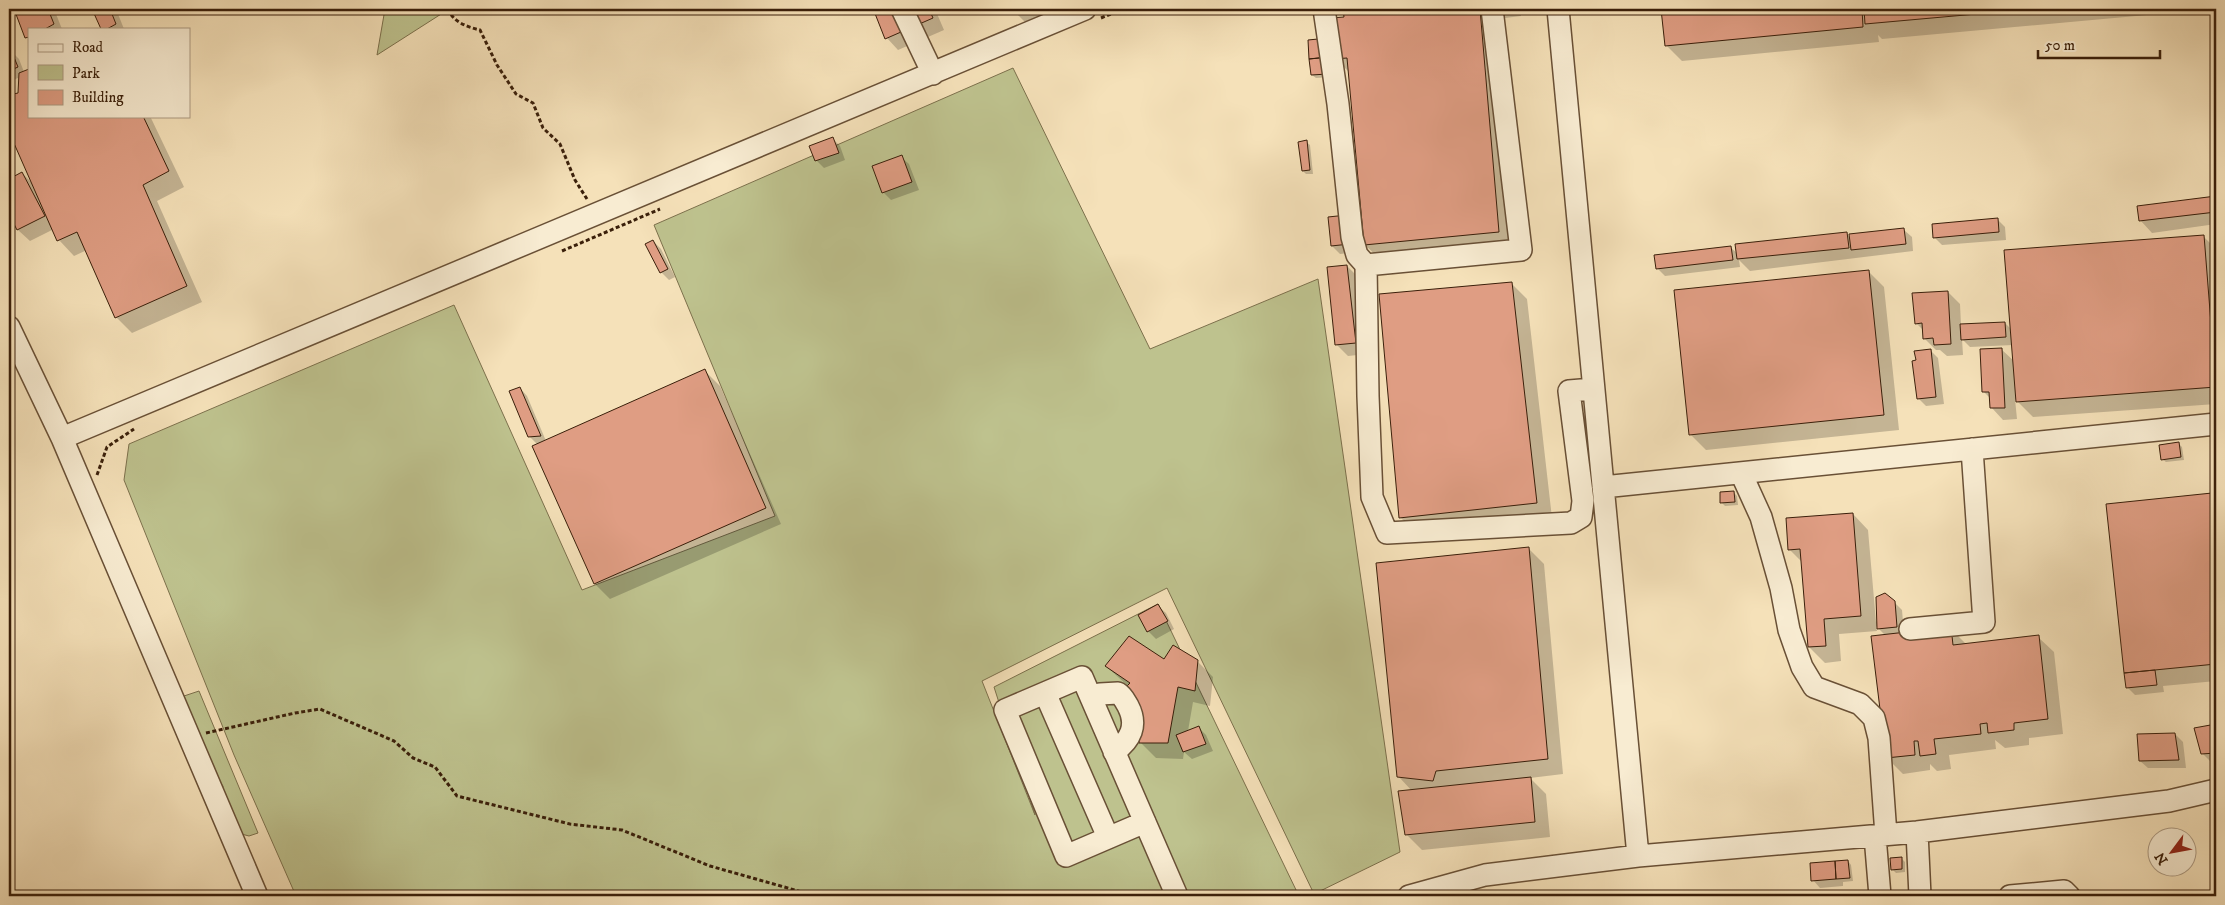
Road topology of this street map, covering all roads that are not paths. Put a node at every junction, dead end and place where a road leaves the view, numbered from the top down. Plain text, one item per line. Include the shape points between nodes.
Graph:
1 (902, 9) edge
2 (1324, 9) edge
3 (1492, 9) edge
4 (1558, 9) edge
5 (1091, 14) edge
6 (933, 74) junction
7 (1366, 264) junction
8 (9, 327) edge
9 (1594, 389) junction
10 (2216, 424) edge
11 (62, 438) junction
12 (1972, 449) junction
13 (1741, 473) junction
14 (1603, 487) junction
15 (1910, 629) dead end
16 (1045, 692) junction
17 (1091, 698) junction
18 (1114, 752) junction
19 (2216, 790) edge
20 (2169, 801) junction
21 (2216, 803) edge
22 (1145, 822) junction
23 (1917, 832) junction
24 (1880, 835) junction
25 (1108, 837) junction
26 (1638, 856) junction
27 (257, 896) edge
28 (1177, 896) edge
29 (1409, 896) edge
30 (1880, 896) edge
31 (1920, 896) edge
32 (2010, 896) edge
33 (2069, 896) edge

1 - 6 street
2 - 7 street via 1352,237 1357,255
3 - 7 street via 1520,250
4 - 9 street
5 - 6 street
6 - 11 street
7 - 9 street via 1372,497 1387,533 1571,523 1581,517 1583,501 1569,391
8 - 11 street
9 - 14 street
10 - 12 street
11 - 27 street via 201,734
12 - 13 street
12 - 15 street via 1984,622
13 - 14 street
13 - 24 street via 1761,517 1788,630 1802,667 1814,687 1860,704 1874,718 1879,738
14 - 26 street
16 - 17 street via 1082,677
16 - 25 street
16 - 25 street via 1004,710 1066,856
17 - 18 street
17 - 18 street via 1118,693 1129,707 1133,722 1131,735
18 - 22 street
19 - 20 street
20 - 21 street
20 - 23 street
22 - 25 street
22 - 28 street
23 - 24 street
23 - 31 street
24 - 26 street
24 - 30 street
26 - 29 street via 1485,875
32 - 33 street via 2064,891

